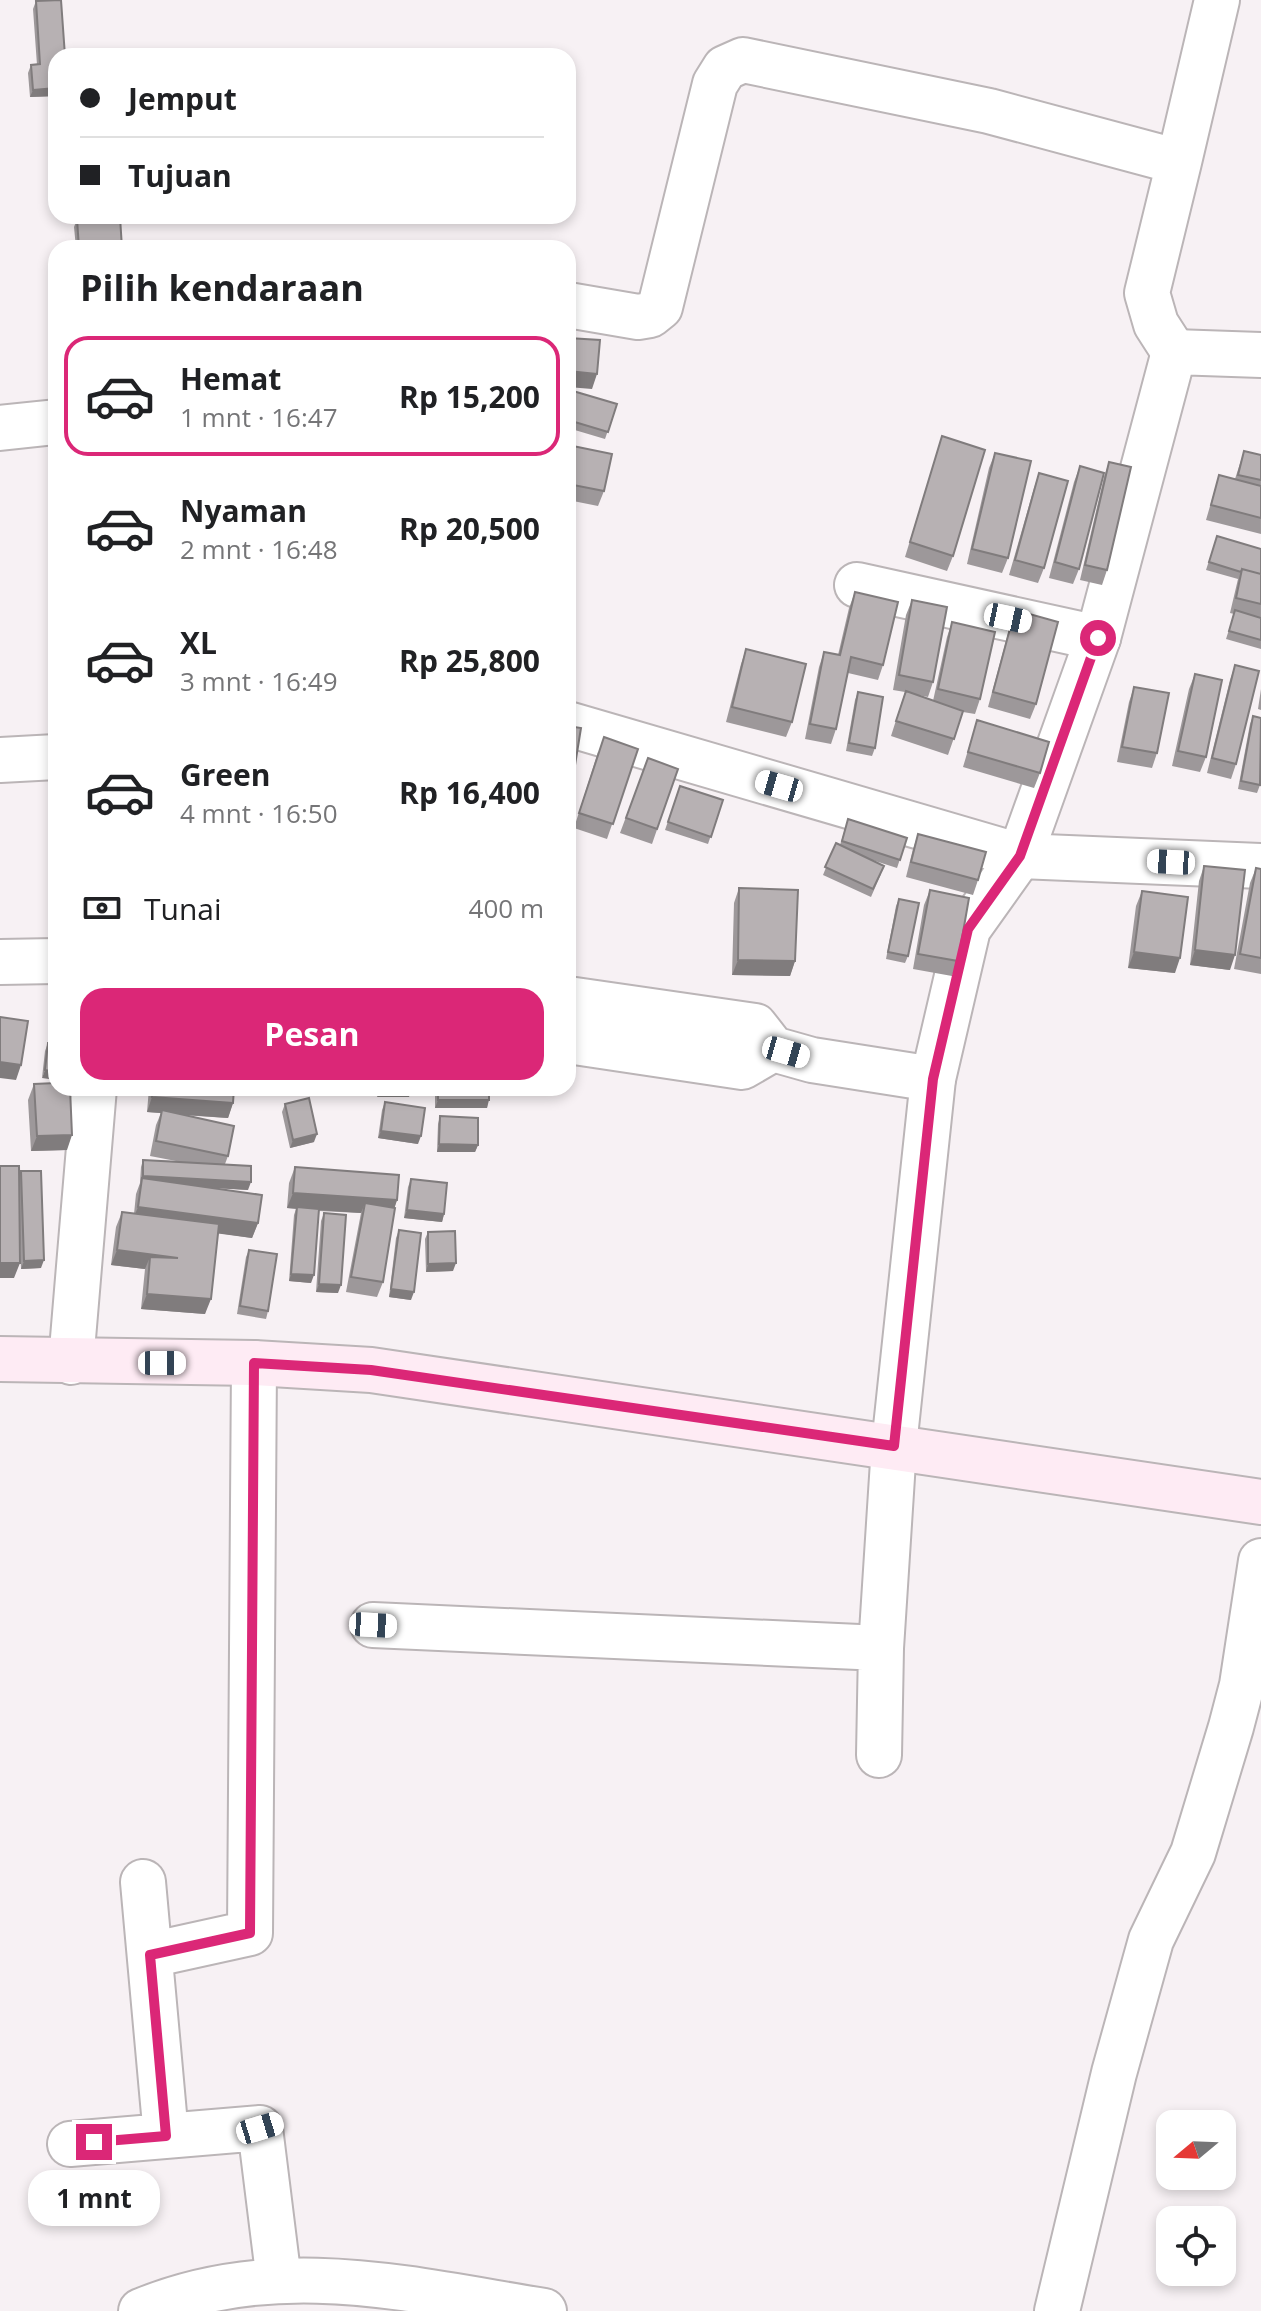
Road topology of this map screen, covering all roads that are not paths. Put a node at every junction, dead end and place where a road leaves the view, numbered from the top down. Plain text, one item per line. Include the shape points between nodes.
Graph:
1 (1217, 0) edge
2 (1179, 162) junction
3 (576, 306) edge
4 (1174, 352) junction
5 (1261, 355) edge
6 (48, 423) edge
7 (0, 428) edge
8 (857, 585) dead end
9 (1098, 638) junction
10 (576, 726) edge
11 (48, 757) edge
12 (0, 760) edge
13 (1020, 856) junction
14 (1261, 866) edge
15 (48, 961) edge
16 (0, 962) edge
17 (576, 1000) edge
18 (576, 1042) edge
19 (790, 1054) junction
20 (933, 1079) junction
21 (93, 1096) edge
22 (0, 1359) edge
23 (71, 1362) junction
24 (254, 1363) junction
25 (891, 1481) junction
26 (1261, 1502) edge
27 (1261, 1561) edge
28 (373, 1625) dead end
29 (881, 1648) junction
30 (879, 1755) dead end
31 (143, 1882) dead end
32 (150, 1955) junction
33 (166, 2136) junction
34 (70, 2144) dead end
35 (279, 2281) junction
36 (141, 2311) edge
37 (544, 2311) edge
38 (1057, 2311) edge

1 - 2 street
2 - 3 street via 989,111 743,60 725,68 715,84 660,307 638,317
2 - 4 street via 1147,293 1156,324
4 - 5 street
4 - 9 street
6 - 7 street
8 - 9 street
9 - 13 street
10 - 13 street
11 - 12 street
13 - 14 street
13 - 20 street via 968,929
15 - 16 street
17 - 19 street via 755,1026
18 - 19 street via 742,1067
19 - 20 street
20 - 25 street
21 - 23 street
22 - 23 main road
23 - 24 main road
24 - 25 main road via 371,1370
24 - 32 street via 250,1933
25 - 26 main road
25 - 29 street
27 - 38 street via 1231,1727 1193,1853 1151,1940
28 - 29 street
29 - 30 street
31 - 32 street
32 - 33 street
33 - 34 street
33 - 35 street via 271,2124
35 - 36 street via 187,2293
35 - 37 street via 365,2282

